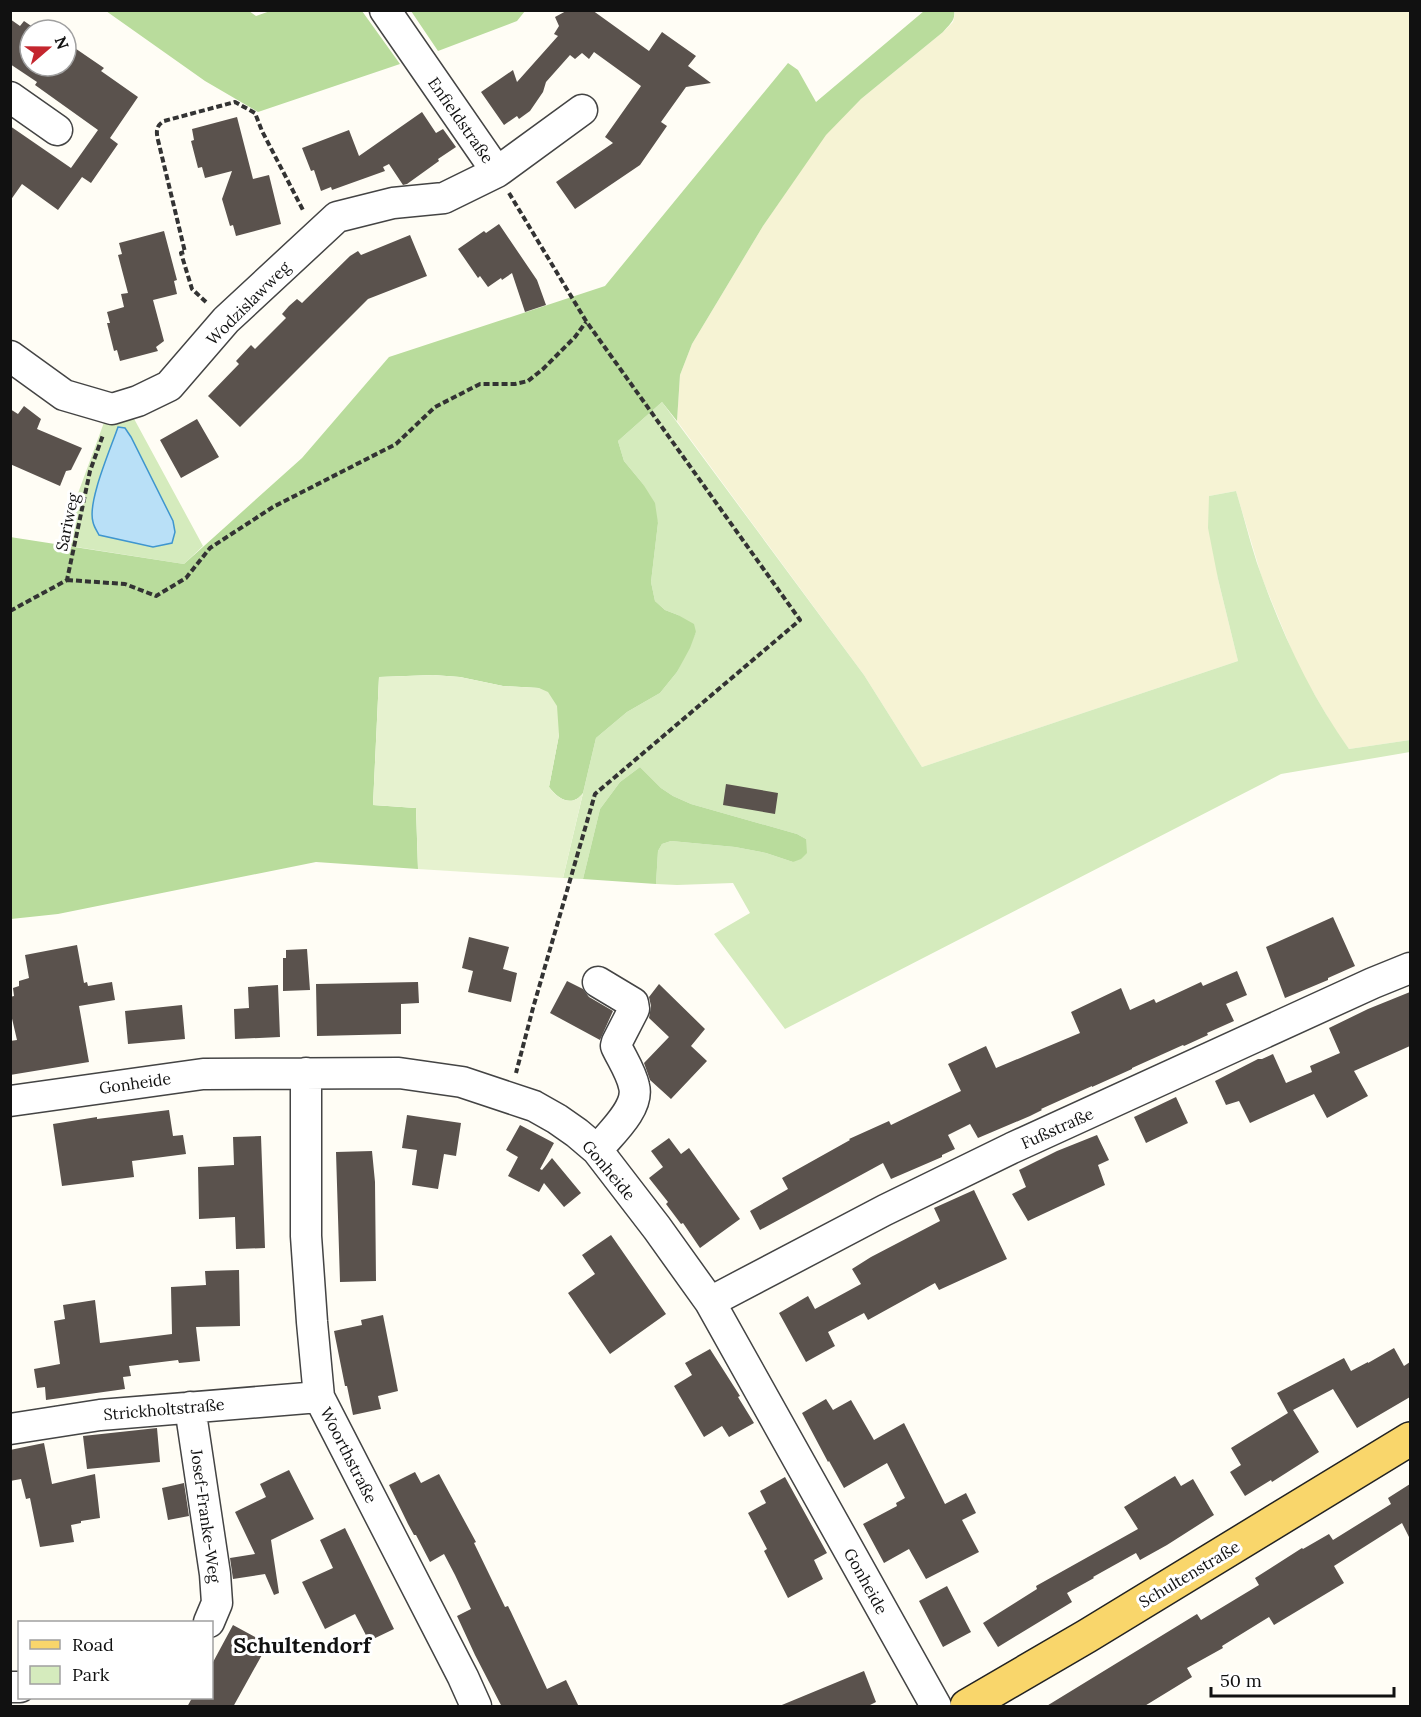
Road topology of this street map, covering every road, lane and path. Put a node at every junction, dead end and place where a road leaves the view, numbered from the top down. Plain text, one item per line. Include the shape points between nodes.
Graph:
1 (385, 10) edge
2 (10, 97) edge
3 (582, 110) dead end
4 (57, 130) dead end
5 (497, 172) junction
6 (316, 237) junction
7 (226, 320) junction
8 (586, 321) junction
9 (10, 356) edge
10 (112, 409) junction
11 (67, 579) junction
12 (10, 610) edge
13 (1410, 968) edge
14 (598, 982) dead end
15 (316, 1073) junction
16 (510, 1097) junction
17 (10, 1101) edge
18 (597, 1150) junction
19 (710, 1302) junction
20 (319, 1397) junction
21 (190, 1407) junction
22 (10, 1429) edge
23 (1410, 1439) edge
24 (210, 1621) edge
25 (476, 1707) edge
26 (936, 1707) edge
27 (967, 1707) edge

1 - 5 street, Enfieldstraße
2 - 4 street
3 - 5 street, Enfieldstraße
5 - 6 street, Wodzislawweg via 444,198 393,203 337,217
5 - 8 path
6 - 7 street, Wodzislawweg
6 - 7 path via 255,113 235,102 158,125 156,131 185,252 181,252 192,289
7 - 10 street, Wodzislawweg via 169,386
8 - 11 path via 567,345 528,381 480,384 435,407 396,444 273,507 210,548 186,578 156,596 125,584
8 - 16 path via 800,620 595,794
9 - 10 street via 64,395
10 - 11 path, Sariweg via 90,471
11 - 12 path
13 - 19 street, Fußstraße via 1012,1148 885,1209
14 - 18 street via 634,1006 616,1046 634,1087 634,1099 626,1116
15 - 16 street, Gonheide via 399,1073 462,1082
15 - 17 street, Gonheide via 203,1074
15 - 20 street, Woorthstraße via 306,1236
16 - 18 street, Gonheide via 557,1119
18 - 19 street, Gonheide
19 - 26 street, Gonheide
20 - 21 street, Strickholtstraße
20 - 25 street, Woorthstraße
21 - 22 street, Strickholtstraße via 99,1415
21 - 24 street, Josef-Franke-Weg via 215,1574 217,1603
23 - 27 main road, Schultenstraße

